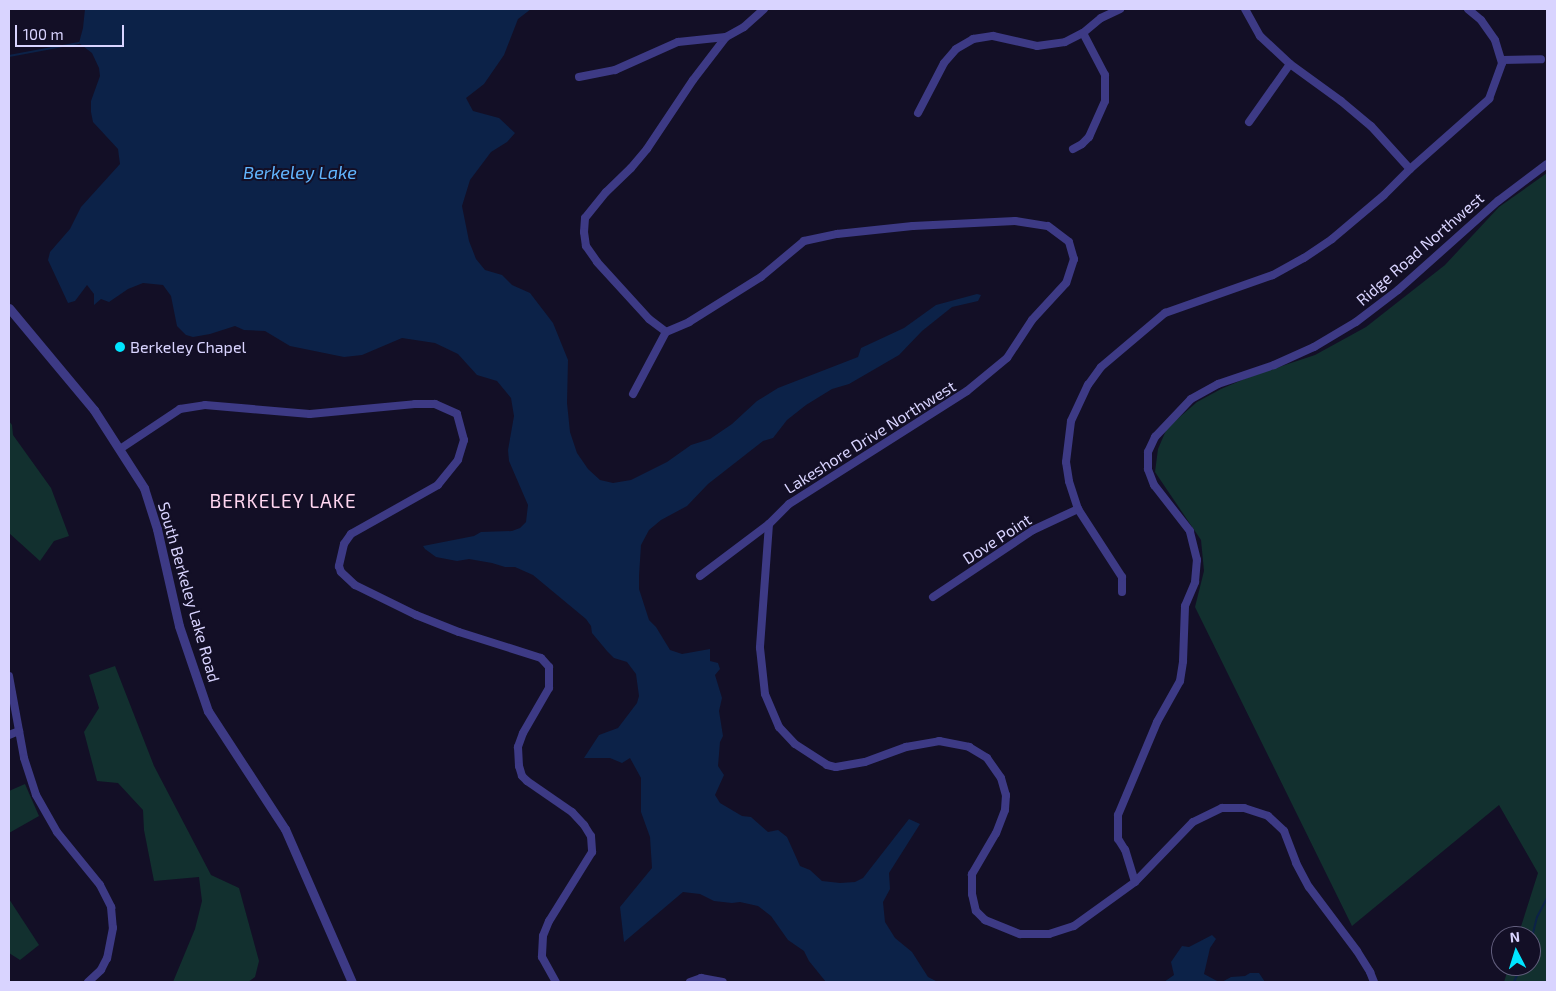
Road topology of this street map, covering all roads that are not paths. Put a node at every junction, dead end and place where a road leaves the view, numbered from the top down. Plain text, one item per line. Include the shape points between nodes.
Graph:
1 (764, 9) edge
2 (1120, 9) edge
3 (1245, 9) edge
4 (1468, 9) edge
5 (1083, 34) junction
6 (726, 37) junction
7 (1541, 59) dead end
8 (1502, 60) junction
9 (1290, 64) junction
10 (579, 77) dead end
11 (918, 113) dead end
12 (1249, 122) dead end
13 (1073, 149) dead end
14 (1547, 164) edge
15 (1410, 169) junction
16 (9, 308) edge
17 (666, 332) junction
18 (633, 394) dead end
19 (120, 449) junction
20 (1078, 509) junction
21 (769, 524) junction
22 (700, 576) dead end
23 (1122, 592) dead end
24 (933, 597) dead end
25 (9, 676) edge
26 (20, 731) junction
27 (9, 735) edge
28 (1135, 882) junction
29 (88, 982) edge
30 (352, 982) edge
31 (556, 982) edge
32 (690, 982) edge
33 (723, 982) edge
34 (1374, 982) edge

1 - 6 street via 744,27
2 - 5 street via 1101,18
3 - 9 street via 1260,36
4 - 8 street via 1481,20 1495,40
5 - 11 street via 1065,42 1038,46 992,36 973,39 956,49 944,63
5 - 13 street via 1101,64 1106,94 1088,137
6 - 10 street via 678,42 615,70
6 - 17 street via 646,149 586,218 586,246 597,262
7 - 8 street
8 - 15 street via 1498,80 1489,99
9 - 12 street
9 - 15 street via 1370,126
14 - 28 street, Ridge Road Northwest via 1498,200 1398,290 1356,322 1290,358 1218,384 1191,400 1155,437 1148,452 1148,469 1154,485 1190,531 1197,560 1195,582 1185,606 1180,681 1157,722 1118,815 1118,839
15 - 20 street via 1332,239 1304,258 1256,282 1165,313 1101,368 1078,402 1067,445 1069,481
16 - 19 street, South Berkeley Lake Road via 46,356 90,404
17 - 18 street
17 - 21 street, Lakeshore Drive Northwest via 689,322 761,277 804,240 913,226 1015,221 1048,226 1070,242 1074,259 1066,283 1032,320 1007,358 967,391 789,504
19 - 30 street, South Berkeley Lake Road via 144,488 157,529 179,626 208,711 285,829
19 - 31 street via 180,409 205,405 310,414 435,404 457,414 464,440 458,460 438,485 351,534 344,544 341,572 355,585 416,615 541,658 549,667 549,688 518,747 519,766 527,781 572,812 584,825 590,836 592,852 549,920 543,936 542,957
20 - 23 street via 1122,577
20 - 24 street, Dove Point via 1033,530
21 - 22 street, Lakeshore Drive Northwest
21 - 28 street via 760,648 762,672 765,694 779,727 795,744 813,758 836,767 865,762 906,747 939,742 970,747 987,758 1001,778 1006,795 1005,810 996,833 972,874 976,911 985,920 1020,934 1049,934 1074,926
25 - 26 street
26 - 27 street
26 - 29 street via 24,758 36,795 57,832 100,885 111,907 113,928 108,958
28 - 34 street via 1193,822 1222,808 1244,808 1268,816 1284,831 1296,863 1310,887
32 - 33 street via 701,978

